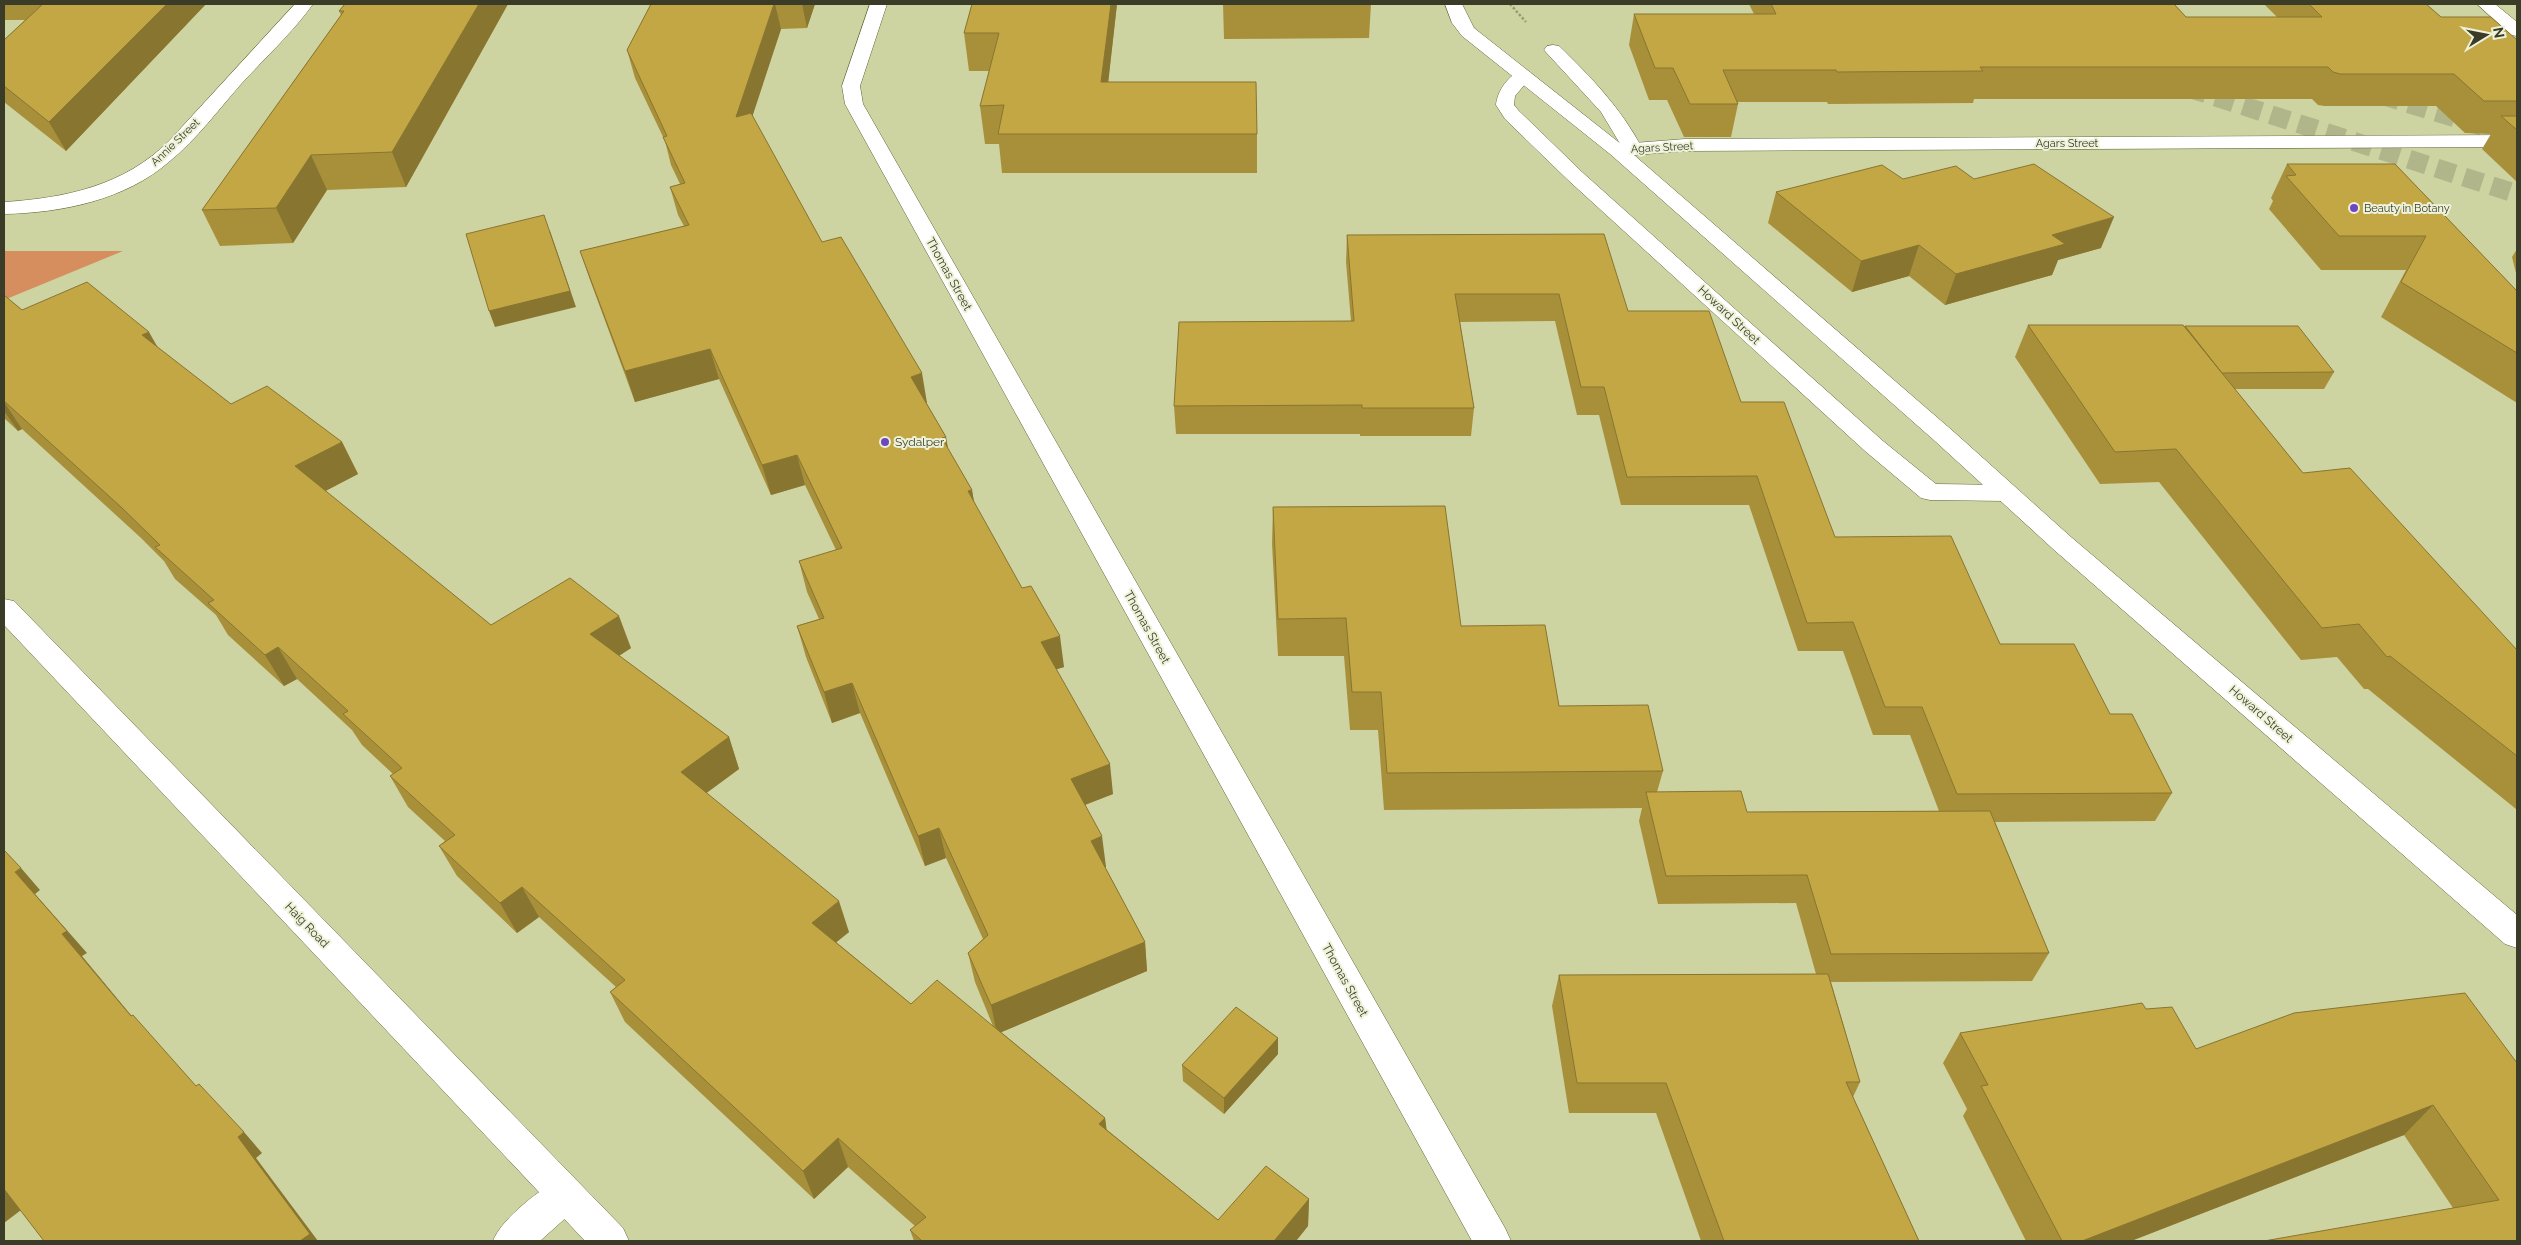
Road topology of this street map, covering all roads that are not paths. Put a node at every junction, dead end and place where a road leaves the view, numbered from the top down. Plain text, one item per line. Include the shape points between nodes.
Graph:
1 (304, 4) edge
2 (878, 4) edge
3 (1454, 4) edge
4 (2485, 4) edge
5 (2516, 29) edge
6 (1552, 50) dead end
7 (1524, 76) junction
8 (2517, 140) edge
9 (1625, 149) junction
10 (4, 208) edge
11 (2006, 493) junction
12 (4, 608) edge
13 (2517, 934) edge
14 (565, 1195) junction
15 (512, 1241) edge
16 (610, 1241) edge
17 (1492, 1241) edge

1 - 10 street, Annie Street via 176,145 152,166 125,182 83,197
2 - 17 street, Thomas Street via 851,86 854,104
3 - 7 street, Howard Street via 1465,29
4 - 5 street
6 - 9 street via 1605,102 1620,123
7 - 9 street, Howard Street
7 - 11 street, Howard Street via 1506,95 1505,105 1512,114 1575,176 1874,446 1930,492
8 - 9 street, Agars Street via 1684,145
9 - 11 street, Howard Street
11 - 13 street, Howard Street
12 - 14 street, Haig Road
14 - 15 street
14 - 16 street, Haig Road

